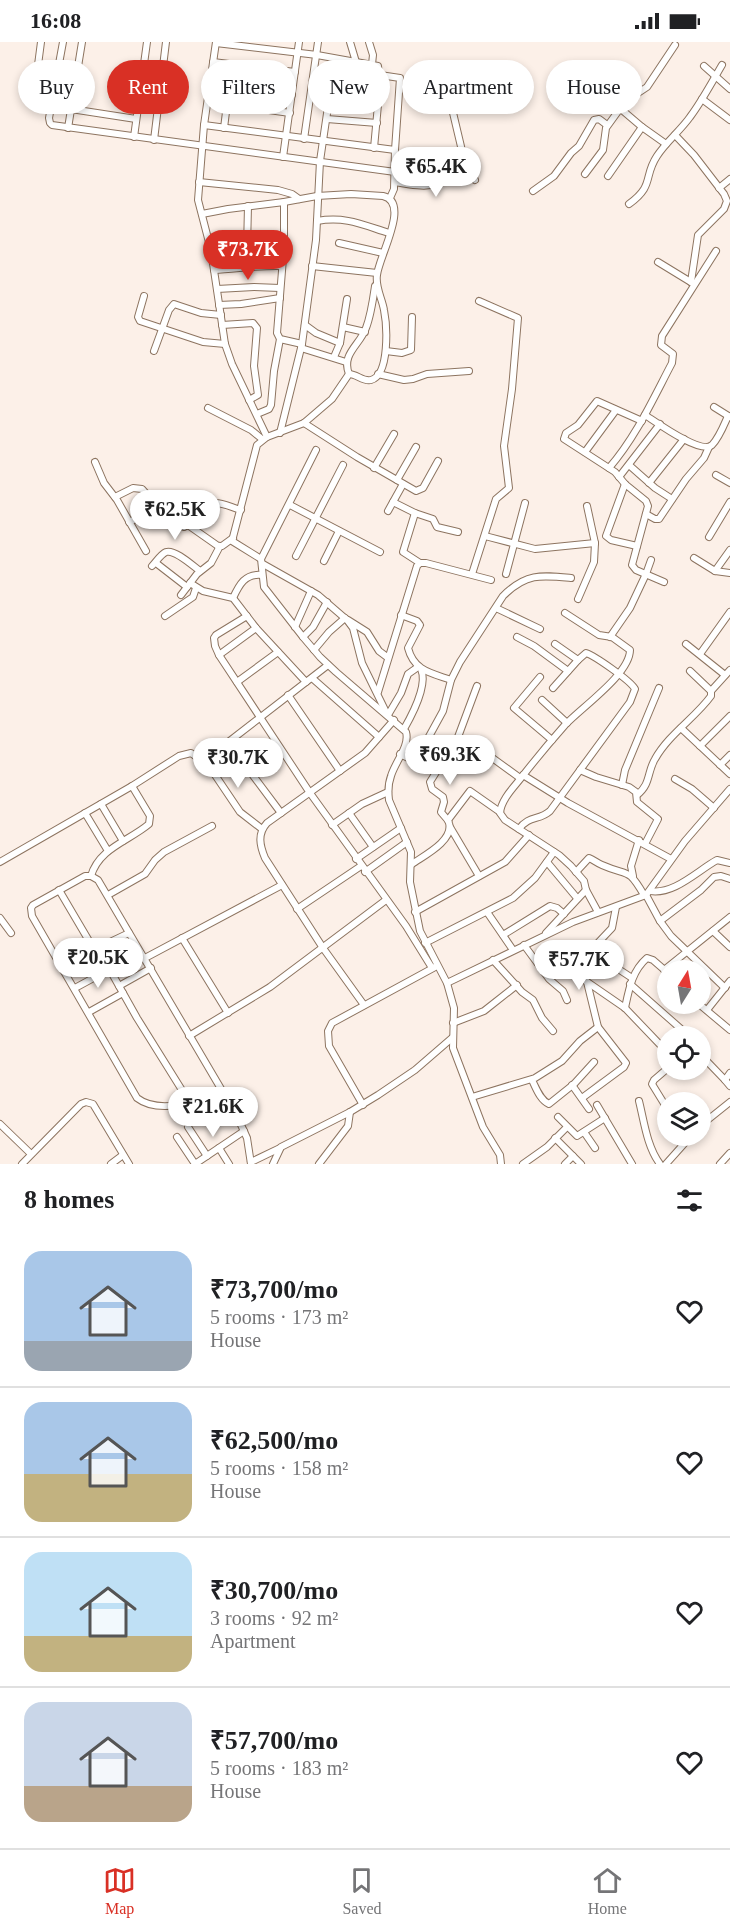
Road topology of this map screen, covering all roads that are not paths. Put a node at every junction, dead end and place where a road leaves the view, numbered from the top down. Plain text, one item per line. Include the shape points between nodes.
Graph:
1 (41, 42) edge
2 (63, 42) edge
3 (82, 42) edge
4 (147, 42) edge
5 (166, 42) edge
6 (216, 42) edge
7 (298, 42) edge
8 (318, 42) edge
9 (350, 42) edge
10 (369, 42) edge
11 (235, 44) edge
12 (675, 45) dead end
13 (297, 53) junction
14 (316, 56) junction
15 (335, 59) joint
16 (39, 60) edge
17 (59, 60) edge
18 (79, 60) edge
19 (213, 60) edge
20 (342, 60) edge
21 (355, 60) edge
22 (372, 60) edge
23 (296, 62) edge
24 (722, 65) dead end
25 (704, 66) dead end
26 (390, 76) edge
27 (716, 76) junction
28 (730, 88) edge
29 (642, 90) edge
30 (702, 99) junction
31 (95, 112) edge
32 (50, 114) edge
33 (70, 114) edge
34 (206, 114) edge
35 (226, 114) edge
36 (290, 114) edge
37 (328, 114) edge
38 (378, 114) edge
39 (453, 114) edge
40 (615, 114) edge
41 (627, 114) edge
42 (136, 118) junction
43 (327, 119) junction
44 (730, 120) edge
45 (377, 123) junction
46 (204, 125) junction
47 (607, 125) junction
48 (642, 127) junction
49 (68, 128) junction
50 (224, 128) junction
51 (675, 135) junction
52 (134, 137) junction
53 (286, 137) junction
54 (304, 139) junction
55 (154, 140) junction
56 (324, 142) junction
57 (666, 144) junction
58 (202, 146) junction
59 (374, 148) junction
60 (395, 150) junction
61 (283, 157) junction
62 (321, 161) junction
63 (469, 167) junction
64 (395, 172) junction
65 (585, 174) dead end
66 (608, 176) dead end
67 (730, 179) edge
68 (474, 180) dead end
69 (199, 182) junction
70 (395, 182) junction
71 (719, 188) junction
72 (532, 191) dead end
73 (317, 196) junction
74 (390, 198) junction
75 (299, 199) junction
76 (284, 202) junction
77 (630, 204) dead end
78 (248, 206) junction
79 (202, 214) junction
80 (317, 221) junction
81 (389, 233) junction
82 (339, 243) dead end
83 (248, 248) junction
84 (211, 250) junction
85 (716, 251) dead end
86 (382, 253) junction
87 (283, 254) junction
88 (658, 262) dead end
89 (282, 266) junction
90 (312, 266) junction
91 (214, 270) junction
92 (377, 273) junction
93 (376, 281) junction
94 (693, 283) junction
95 (280, 288) junction
96 (217, 289) junction
97 (144, 296) dead end
98 (280, 298) junction
99 (347, 299) dead end
100 (479, 302) dead end
101 (219, 305) junction
102 (221, 315) junction
103 (412, 317) dead end
104 (222, 325) junction
105 (305, 325) junction
106 (343, 327) junction
107 (163, 329) junction
108 (365, 332) junction
109 (280, 339) junction
110 (340, 343) junction
111 (225, 344) junction
112 (302, 346) junction
113 (154, 351) dead end
114 (386, 351) junction
115 (334, 357) junction
116 (346, 362) junction
117 (469, 371) dead end
118 (349, 374) junction
119 (378, 374) junction
120 (249, 400) junction
121 (714, 407) dead end
122 (208, 408) dead end
123 (616, 410) junction
124 (257, 414) junction
125 (729, 417) edge
126 (644, 418) junction
127 (304, 423) junction
128 (660, 424) junction
129 (280, 433) junction
130 (394, 434) dead end
131 (265, 438) junction
132 (684, 439) junction
133 (416, 447) dead end
134 (709, 447) junction
135 (316, 450) dead end
136 (585, 452) junction
137 (438, 461) dead end
138 (95, 462) dead end
139 (343, 465) dead end
140 (629, 465) junction
141 (374, 468) junction
142 (609, 468) junction
143 (716, 474) dead end
144 (619, 477) junction
145 (400, 482) junction
146 (649, 483) junction
147 (730, 483) edge
148 (625, 484) junction
149 (115, 497) junction
150 (672, 499) junction
151 (393, 502) junction
152 (730, 502) edge
153 (525, 503) dead end
154 (290, 505) junction
155 (587, 506) dead end
156 (160, 509) junction
157 (241, 510) junction
158 (388, 511) dead end
159 (415, 513) junction
160 (646, 514) junction
161 (317, 519) junction
162 (129, 522) junction
163 (188, 525) junction
164 (339, 531) junction
165 (458, 532) dead end
166 (485, 536) junction
167 (709, 537) dead end
168 (233, 538) junction
169 (595, 543) junction
170 (515, 544) junction
171 (220, 546) junction
172 (637, 546) junction
173 (730, 550) edge
174 (146, 551) dead end
175 (380, 552) dead end
176 (296, 556) dead end
177 (694, 558) dead end
178 (651, 560) dead end
179 (324, 561) dead end
180 (262, 562) junction
181 (420, 563) junction
182 (200, 571) junction
183 (715, 571) junction
184 (730, 573) edge
185 (472, 574) junction
186 (506, 574) dead end
187 (646, 574) junction
188 (262, 575) junction
189 (571, 578) dead end
190 (491, 580) dead end
191 (664, 582) dead end
192 (188, 585) junction
193 (196, 588) junction
194 (311, 591) junction
195 (181, 595) dead end
196 (233, 598) junction
197 (578, 599) dead end
198 (327, 602) junction
199 (496, 608) junction
200 (730, 612) edge
201 (565, 613) dead end
202 (401, 615) junction
203 (165, 616) dead end
204 (247, 616) junction
205 (346, 619) junction
206 (295, 627) junction
207 (256, 628) junction
208 (540, 628) dead end
209 (517, 637) dead end
210 (610, 637) junction
211 (303, 638) junction
212 (555, 644) dead end
213 (686, 644) dead end
214 (314, 650) junction
215 (278, 652) junction
216 (700, 654) junction
217 (219, 655) junction
218 (387, 657) junction
219 (578, 660) junction
220 (328, 664) junction
221 (420, 668) junction
222 (568, 671) junction
223 (690, 671) dead end
224 (728, 673) edge
225 (618, 675) junction
226 (540, 677) dead end
227 (309, 680) junction
228 (451, 681) junction
229 (237, 682) junction
230 (477, 686) dead end
231 (552, 688) dead end
232 (659, 688) dead end
233 (711, 691) junction
234 (378, 692) junction
235 (288, 696) junction
236 (542, 700) dead end
237 (387, 714) junction
238 (730, 716) edge
239 (260, 717) junction
240 (394, 720) junction
241 (567, 723) junction
242 (681, 728) junction
243 (404, 729) junction
244 (379, 737) junction
245 (552, 740) junction
246 (228, 742) junction
247 (700, 746) junction
248 (400, 754) junction
249 (730, 755) edge
250 (490, 757) dead end
251 (205, 760) junction
252 (720, 765) junction
253 (580, 770) junction
254 (340, 771) junction
255 (730, 774) edge
256 (522, 776) junction
257 (675, 778) dead end
258 (622, 785) junction
259 (132, 786) junction
260 (730, 789) edge
261 (388, 792) junction
262 (310, 793) junction
263 (637, 795) junction
264 (559, 798) junction
265 (101, 804) junction
266 (714, 808) junction
267 (500, 812) junction
268 (85, 813) junction
269 (281, 813) junction
270 (349, 813) junction
271 (449, 824) junction
272 (332, 825) junction
273 (212, 826) dead end
274 (401, 828) junction
275 (262, 829) junction
276 (519, 829) junction
277 (529, 835) junction
278 (639, 840) junction
279 (123, 841) junction
280 (407, 842) junction
281 (645, 844) junction
282 (373, 847) junction
283 (108, 851) junction
284 (554, 852) junction
285 (356, 859) junction
286 (671, 859) junction
287 (0, 862) edge
288 (547, 862) junction
289 (730, 863) edge
290 (412, 864) junction
291 (363, 869) junction
292 (576, 872) junction
293 (92, 876) junction
294 (479, 876) junction
295 (633, 877) junction
296 (730, 879) edge
297 (282, 885) junction
298 (59, 890) junction
299 (586, 890) junction
300 (647, 894) junction
301 (108, 895) junction
302 (577, 898) junction
303 (386, 900) junction
304 (616, 907) junction
305 (297, 909) junction
306 (415, 912) junction
307 (487, 912) junction
308 (598, 912) junction
309 (564, 914) junction
310 (730, 917) edge
311 (0, 918) edge
312 (660, 921) junction
313 (713, 932) junction
314 (11, 933) dead end
315 (129, 933) junction
316 (503, 935) junction
317 (541, 937) junction
318 (182, 938) junction
319 (425, 943) junction
320 (524, 945) junction
321 (94, 946) junction
322 (730, 947) edge
323 (323, 948) junction
324 (513, 950) junction
325 (591, 951) junction
326 (686, 953) junction
327 (145, 958) junction
328 (493, 960) junction
329 (679, 960) edge
330 (59, 962) junction
331 (657, 964) edge
332 (435, 967) junction
333 (151, 968) junction
334 (110, 969) junction
335 (631, 981) junction
336 (730, 981) edge
337 (587, 982) junction
338 (447, 983) junction
339 (517, 985) junction
340 (119, 986) junction
341 (75, 988) junction
342 (725, 988) junction
343 (123, 993) junction
344 (567, 1000) dead end
345 (364, 1005) junction
346 (711, 1005) edge
347 (625, 1008) junction
348 (89, 1012) junction
349 (228, 1013) junction
350 (711, 1013) edge
351 (453, 1023) junction
352 (678, 1026) edge
353 (597, 1027) junction
354 (730, 1030) edge
355 (553, 1031) dead end
356 (189, 1036) junction
357 (452, 1038) junction
358 (657, 1041) edge
359 (594, 1062) dead end
360 (711, 1065) edge
361 (730, 1073) edge
362 (657, 1077) edge
363 (531, 1080) junction
364 (725, 1080) junction
365 (572, 1085) junction
366 (730, 1086) edge
367 (222, 1092) junction
368 (657, 1092) edge
369 (472, 1097) junction
370 (582, 1098) junction
371 (639, 1101) dead end
372 (730, 1102) edge
373 (190, 1103) junction
374 (363, 1105) junction
375 (597, 1106) dead end
376 (589, 1109) dead end
377 (350, 1112) junction
378 (558, 1117) dead end
379 (711, 1117) edge
380 (605, 1118) junction
381 (0, 1124) edge
382 (188, 1126) dead end
383 (567, 1126) junction
384 (244, 1131) junction
385 (584, 1132) junction
386 (177, 1137) dead end
387 (555, 1138) junction
388 (682, 1146) edge
389 (219, 1148) junction
390 (281, 1148) junction
391 (595, 1148) dead end
392 (730, 1153) edge
393 (31, 1154) junction
394 (123, 1155) junction
395 (207, 1156) junction
396 (573, 1156) junction
397 (251, 1163) edge
398 (22, 1164) edge
399 (111, 1164) edge
400 (129, 1164) edge
401 (195, 1164) edge
402 (229, 1164) edge
403 (273, 1164) edge
404 (319, 1164) edge
405 (501, 1164) edge
406 (523, 1164) edge
407 (565, 1164) edge
408 (581, 1164) edge
409 (632, 1164) edge
410 (660, 1164) edge
411 (666, 1164) edge
412 (720, 1164) edge

1 - 16 street
2 - 17 street
3 - 18 street
4 - 42 street
5 - 55 street
6 - 11 street
6 - 19 street
7 - 13 street
8 - 14 street
9 - 21 street
10 - 22 street
11 - 13 street
12 - 29 street
13 - 14 street
13 - 23 street
14 - 15 street
14 - 54 street
15 - 20 street
24 - 27 street
25 - 27 street
26 - 60 street via 400,78
27 - 28 street
27 - 30 street
30 - 44 street
30 - 51 street
31 - 42 street
32 - 49 street via 52,125
33 - 49 street
34 - 46 street
35 - 50 street
36 - 53 street
37 - 43 street
38 - 45 street
39 - 63 street
40 - 47 street
41 - 48 street
42 - 52 street
43 - 45 street
43 - 56 street
45 - 59 street
46 - 50 street
46 - 58 street
47 - 65 street via 603,150
47 - 72 street via 594,120 554,176
48 - 57 street
48 - 66 street
49 - 52 street
50 - 53 street
51 - 57 street
51 - 71 street
52 - 55 street
53 - 54 street
53 - 61 street
54 - 56 street
55 - 58 street
56 - 59 street
56 - 62 street
57 - 77 street via 653,162 644,190
58 - 61 street
58 - 69 street
59 - 60 street
60 - 64 street
61 - 62 street
62 - 64 street
62 - 73 street
63 - 68 street
63 - 70 street via 433,186
64 - 70 street
67 - 71 street
69 - 75 street via 278,190
69 - 79 street
70 - 74 street
71 - 94 street via 727,204 698,235
73 - 74 street via 364,194
73 - 75 street
73 - 80 street
74 - 81 street via 395,211
75 - 76 street
76 - 78 street
76 - 87 street
78 - 79 street
78 - 83 street
79 - 84 street
80 - 81 street via 345,219
80 - 90 street
81 - 86 street
82 - 86 street
83 - 84 street
83 - 87 street
84 - 91 street
85 - 94 street
86 - 92 street
87 - 89 street
88 - 94 street
89 - 91 street
89 - 95 street
90 - 92 street
90 - 105 street
91 - 96 street
92 - 93 street
93 - 108 street
93 - 114 street via 384,308
94 - 126 street via 660,339 661,345 673,354 673,360
95 - 96 street
95 - 98 street
96 - 101 street
97 - 107 street via 139,320
98 - 101 street
98 - 109 street
99 - 106 street
100 - 166 street via 518,318 504,446 509,488 496,499
101 - 102 street
102 - 104 street
102 - 107 street via 174,304
103 - 114 street via 411,350
104 - 111 street
104 - 120 street via 253,323 257,328 254,366 258,395
105 - 110 street
105 - 112 street
106 - 108 street
106 - 110 street
107 - 111 street via 203,342
107 - 113 street
108 - 116 street
109 - 112 street
109 - 124 street via 271,405
110 - 115 street
111 - 120 street
112 - 115 street
112 - 129 street
114 - 119 street
115 - 116 street
116 - 118 street
117 - 119 street via 427,374 404,381
118 - 119 street via 367,380
118 - 127 street via 332,399
120 - 124 street
121 - 125 street
122 - 131 street
123 - 126 street
123 - 136 street
123 - 136 street via 597,401 564,436
124 - 131 street
125 - 134 street
126 - 128 street
126 - 142 street
127 - 129 street
127 - 141 street
128 - 132 street
128 - 140 street
129 - 131 street
130 - 141 street
131 - 157 street via 255,448
132 - 134 street
132 - 146 street
133 - 145 street
134 - 150 street
135 - 154 street
136 - 142 street
137 - 145 street via 421,490
138 - 149 street via 100,477
139 - 161 street
140 - 144 street
140 - 146 street
141 - 145 street
142 - 144 street
143 - 147 street
144 - 148 street
145 - 151 street
146 - 150 street
148 - 160 street via 646,501
148 - 172 street via 606,537
149 - 156 street via 133,488 142,489
149 - 162 street
150 - 160 street via 659,519
151 - 158 street
151 - 159 street
152 - 167 street
153 - 170 street
154 - 161 street
154 - 180 street
155 - 169 street
156 - 162 street
156 - 163 street via 177,525
157 - 163 street via 211,503
157 - 168 street
159 - 165 street via 434,519 437,527
159 - 181 street via 403,552
160 - 172 street
161 - 164 street
161 - 176 street
162 - 174 street
163 - 171 street
164 - 175 street
164 - 179 street
166 - 170 street
166 - 185 street
168 - 171 street
168 - 180 street via 234,543
169 - 170 street via 546,549
169 - 197 street via 593,568
170 - 186 street
171 - 182 street via 211,563
172 - 187 street via 632,565
173 - 183 street
177 - 183 street
178 - 187 street
180 - 188 street
180 - 194 street
181 - 185 street
181 - 202 street
182 - 192 street
182 - 192 street via 170,552 154,565
183 - 184 street
185 - 190 street
187 - 191 street
187 - 210 street
188 - 196 street via 243,581
188 - 206 street via 264,587
189 - 199 street via 531,577 512,587
192 - 193 street
192 - 195 street
193 - 196 street
193 - 203 street via 193,597
194 - 198 street
194 - 206 street
196 - 204 street
198 - 205 street
198 - 211 street
199 - 208 street
199 - 228 street
200 - 216 street
201 - 210 street via 599,635
202 - 218 street
202 - 221 street via 420,625 408,648
204 - 207 street
204 - 217 street via 216,635 214,645
205 - 214 street
205 - 218 street via 367,632
205 - 234 street via 353,628 362,663
206 - 211 street
207 - 215 street
207 - 217 street
209 - 222 street
210 - 225 street via 630,650
211 - 214 street
212 - 219 street
213 - 216 street
214 - 220 street
215 - 227 street
215 - 229 street
216 - 224 street
217 - 229 street
218 - 234 street
219 - 222 street
219 - 225 street via 583,654 591,654
220 - 227 street
220 - 237 street
221 - 228 street
221 - 237 street via 408,674
221 - 243 street via 423,679 416,709
222 - 231 street
223 - 233 street
224 - 233 street
225 - 241 street
225 - 253 street via 634,685 634,694
226 - 245 street via 514,708
227 - 235 street
227 - 244 street
228 - 248 street via 443,711 417,755 410,759
229 - 239 street
230 - 271 street via 458,737 430,782 432,789 443,797 441,812
232 - 258 street
233 - 242 street via 710,698
234 - 237 street
235 - 239 street
235 - 254 street
236 - 241 street
237 - 240 street
238 - 247 street
239 - 246 street
239 - 262 street
240 - 243 street
240 - 244 street
241 - 245 street
242 - 247 street
242 - 263 street via 655,759 644,789
243 - 248 street via 407,740
244 - 254 street
245 - 256 street
246 - 251 street
246 - 269 street
247 - 252 street
248 - 261 street
249 - 252 street
250 - 256 street
251 - 259 street via 185,753
251 - 275 street via 240,812
252 - 255 street
253 - 258 street
253 - 264 street
254 - 262 street
256 - 264 street
256 - 267 street
257 - 266 street
258 - 263 street
259 - 265 street
259 - 279 street via 150,821
260 - 266 street
261 - 270 street
261 - 274 street
262 - 269 street
262 - 272 street
263 - 281 street via 637,802 658,819
264 - 276 street via 547,814 526,820
264 - 278 street
265 - 268 street
265 - 279 street
266 - 286 street
267 - 271 street via 470,791
267 - 276 street via 502,818
268 - 283 street
268 - 287 street
269 - 275 street
270 - 272 street
270 - 282 street
271 - 290 street via 438,847
271 - 294 street
272 - 285 street
273 - 301 street via 164,852 144,874
274 - 280 street
274 - 282 street
275 - 297 street via 261,849
276 - 277 street
277 - 284 street
277 - 294 street via 505,862
278 - 281 street
278 - 295 street via 631,866
279 - 283 street
280 - 290 street
280 - 291 street
281 - 286 street
282 - 285 street
283 - 293 street via 98,860
284 - 288 street
284 - 292 street
285 - 291 street
286 - 300 street
288 - 302 street
288 - 307 street via 513,898
289 - 300 street via 717,860 670,889
290 - 306 street via 410,882
291 - 303 street
291 - 305 street
292 - 295 street via 591,858
292 - 299 street
293 - 298 street
293 - 301 street
294 - 306 street
295 - 300 street
296 - 312 street via 714,877
297 - 305 street
297 - 318 street
298 - 321 street
298 - 330 street via 33,904 30,912
299 - 302 street
299 - 308 street
300 - 304 street
300 - 312 street
301 - 315 street
302 - 309 street
303 - 323 street
303 - 332 street
304 - 308 street
304 - 325 street via 612,928
305 - 323 street
306 - 319 street
307 - 316 street
307 - 319 street
308 - 317 street
309 - 316 street via 550,906
309 - 317 street
310 - 313 street
311 - 314 street
312 - 326 street
313 - 322 street
313 - 326 street
315 - 321 street
315 - 327 street
316 - 324 street
317 - 320 street
318 - 327 street
318 - 349 street
319 - 332 street
320 - 324 street
320 - 344 street
321 - 330 street
321 - 334 street
323 - 345 street
323 - 349 street
324 - 328 street
325 - 335 street
325 - 337 street via 576,968 577,975
326 - 329 street
326 - 342 street
327 - 333 street
328 - 338 street
328 - 339 street
330 - 341 street
331 - 335 street via 647,958
332 - 338 street
332 - 345 street
333 - 340 street
333 - 356 street
334 - 340 street
334 - 341 street
335 - 347 street
335 - 352 street
336 - 342 street
337 - 347 street
337 - 353 street
338 - 351 street via 454,1008
339 - 351 street via 484,1011
339 - 355 street via 533,1000
340 - 343 street
341 - 348 street
342 - 346 street
343 - 348 street
343 - 373 street
345 - 374 street via 332,1023 327,1038
347 - 358 street
348 - 373 street via 138,1098 161,1105
349 - 356 street
350 - 354 street
351 - 357 street
353 - 363 street via 562,1061
353 - 370 street via 626,1064
356 - 367 street
357 - 369 street
357 - 374 street via 415,1070
359 - 365 street
360 - 364 street
361 - 364 street
362 - 368 street via 652,1084
363 - 365 street via 547,1104
363 - 369 street
364 - 366 street
365 - 370 street
367 - 373 street
367 - 384 street
369 - 405 street
370 - 376 street
371 - 410 street
372 - 379 street
374 - 377 street
375 - 380 street
377 - 390 street
377 - 404 street via 348,1126
378 - 383 street
380 - 385 street
380 - 409 street
381 - 393 street
382 - 395 street
383 - 385 street via 577,1136
383 - 387 street
384 - 389 street
384 - 397 street
385 - 391 street
386 - 401 street
387 - 396 street
387 - 406 street
388 - 411 street
389 - 395 street
389 - 402 street
390 - 397 street
390 - 403 street
392 - 412 street
393 - 394 street via 86,1102 93,1104
393 - 398 street
394 - 399 street
394 - 400 street
395 - 401 street
396 - 407 street
396 - 408 street

